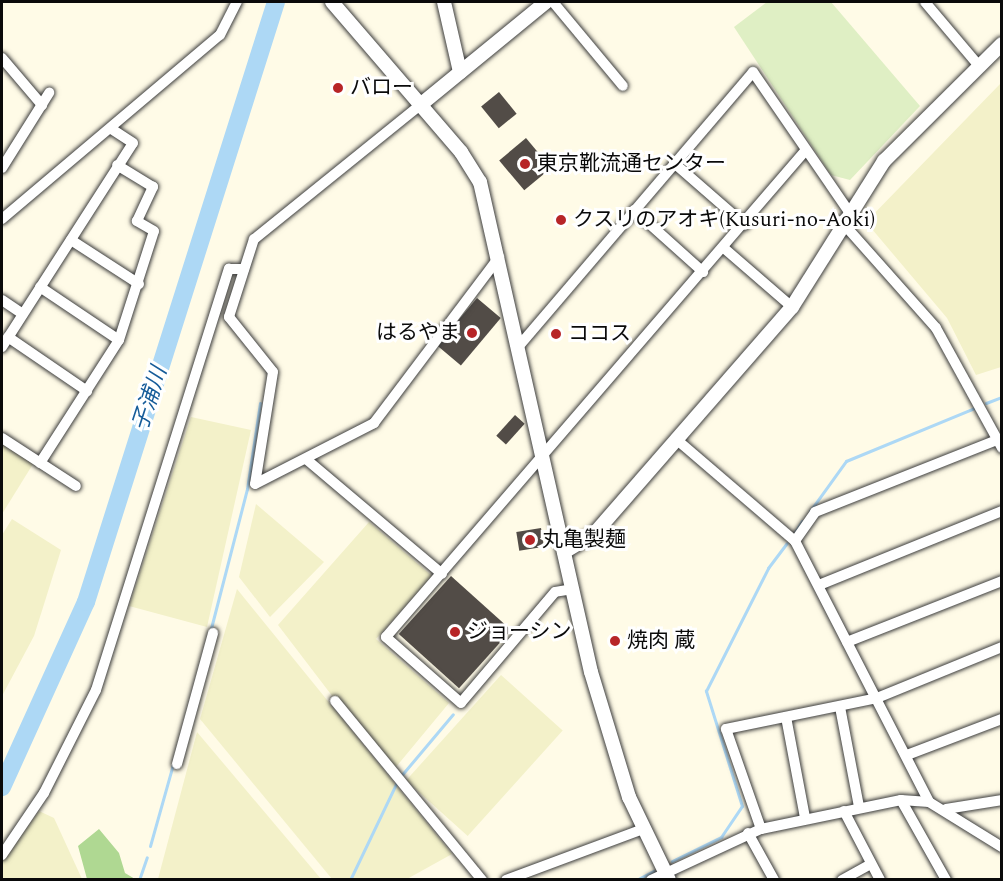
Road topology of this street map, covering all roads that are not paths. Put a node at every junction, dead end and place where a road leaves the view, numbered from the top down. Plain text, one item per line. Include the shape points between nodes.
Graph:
1 (237, 2) edge
2 (332, 2) edge
3 (444, 2) edge
4 (546, 2) edge
5 (553, 2) edge
6 (925, 2) edge
7 (1002, 44) edge
8 (2, 61) edge
9 (979, 66) junction
10 (460, 72) junction
11 (623, 86) dead end
12 (49, 93) dead end
13 (42, 105) junction
14 (419, 106) junction
15 (110, 128) junction
16 (805, 151) junction
17 (674, 164) junction
18 (117, 165) junction
19 (2, 168) edge
20 (634, 210) junction
21 (845, 215) junction
22 (2, 219) edge
23 (745, 225) junction
24 (70, 240) junction
25 (725, 249) junction
26 (499, 257) junction
27 (244, 269) junction
28 (703, 272) junction
29 (139, 284) junction
30 (40, 287) junction
31 (2, 300) edge
32 (792, 307) junction
33 (23, 314) junction
34 (8, 337) junction
35 (119, 340) junction
36 (519, 346) junction
37 (2, 347) edge
38 (87, 391) junction
39 (2, 438) edge
40 (676, 439) junction
41 (999, 444) edge
42 (543, 458) junction
43 (306, 459) junction
44 (40, 463) junction
45 (76, 486) dead end
46 (1002, 511) edge
47 (795, 541) junction
48 (564, 552) junction
49 (442, 574) junction
50 (1002, 581) edge
51 (819, 585) junction
52 (573, 589) junction
53 (213, 633) dead end
54 (847, 642) junction
55 (1002, 647) edge
56 (877, 698) junction
57 (335, 701) dead end
58 (840, 707) junction
59 (786, 717) junction
60 (1002, 719) edge
61 (907, 755) junction
62 (177, 764) dead end
63 (901, 800) junction
64 (1002, 800) edge
65 (929, 802) junction
66 (860, 807) junction
67 (946, 809) junction
68 (844, 811) junction
69 (805, 818) junction
70 (643, 829) junction
71 (761, 829) junction
72 (748, 833) junction
73 (1002, 847) edge
74 (2, 855) edge
75 (871, 864) junction
76 (667, 876) edge
77 (482, 879) edge
78 (506, 879) edge
79 (651, 879) edge
80 (774, 879) edge
81 (842, 879) edge
82 (880, 879) edge
83 (946, 879) edge

1 - 15 street via 219,35
2 - 14 street
3 - 10 street
4 - 10 street
5 - 11 street
6 - 9 street
7 - 9 street
8 - 13 street
9 - 21 street via 884,161
10 - 14 street
12 - 13 street
13 - 19 street
14 - 26 street via 474,170
14 - 27 street via 262,231
15 - 18 street via 133,143
15 - 22 street
16 - 17 street via 753,72
16 - 21 street
16 - 23 street
17 - 20 street
17 - 23 street
18 - 24 street
18 - 29 street via 153,187 136,221 154,231
20 - 28 street
20 - 36 street
21 - 32 street
21 - 41 street via 936,328
23 - 25 street
24 - 29 street
24 - 30 street
25 - 28 street
25 - 32 street
26 - 36 street
26 - 43 street via 374,423
27 - 43 street via 229,317 273,372 255,483
27 - 74 street via 229,269 96,690 44,793
28 - 42 street
29 - 35 street
30 - 33 street
30 - 35 street
31 - 33 street
32 - 40 street
33 - 34 street
34 - 37 street
34 - 38 street
35 - 38 street
36 - 42 street
38 - 44 street
39 - 44 street
40 - 47 street
40 - 48 street via 594,534
41 - 47 street via 815,512
42 - 48 street
42 - 49 street
43 - 49 street
44 - 45 street
46 - 51 street
47 - 51 street
48 - 52 street
49 - 52 street via 386,638 461,703 555,592
50 - 54 street
51 - 54 street
52 - 70 street via 617,764
53 - 62 street
54 - 56 street
55 - 56 street
56 - 58 street
56 - 61 street
57 - 77 street
58 - 59 street
58 - 66 street
59 - 69 street
59 - 71 street via 726,729
60 - 61 street
61 - 65 street
63 - 65 street
63 - 66 street
63 - 83 street
64 - 67 street
65 - 67 street
66 - 68 street
67 - 73 street
68 - 69 street
68 - 75 street
69 - 71 street
70 - 76 street
70 - 78 street
71 - 72 street
72 - 76 street
72 - 80 street
75 - 81 street
75 - 82 street
76 - 79 street

